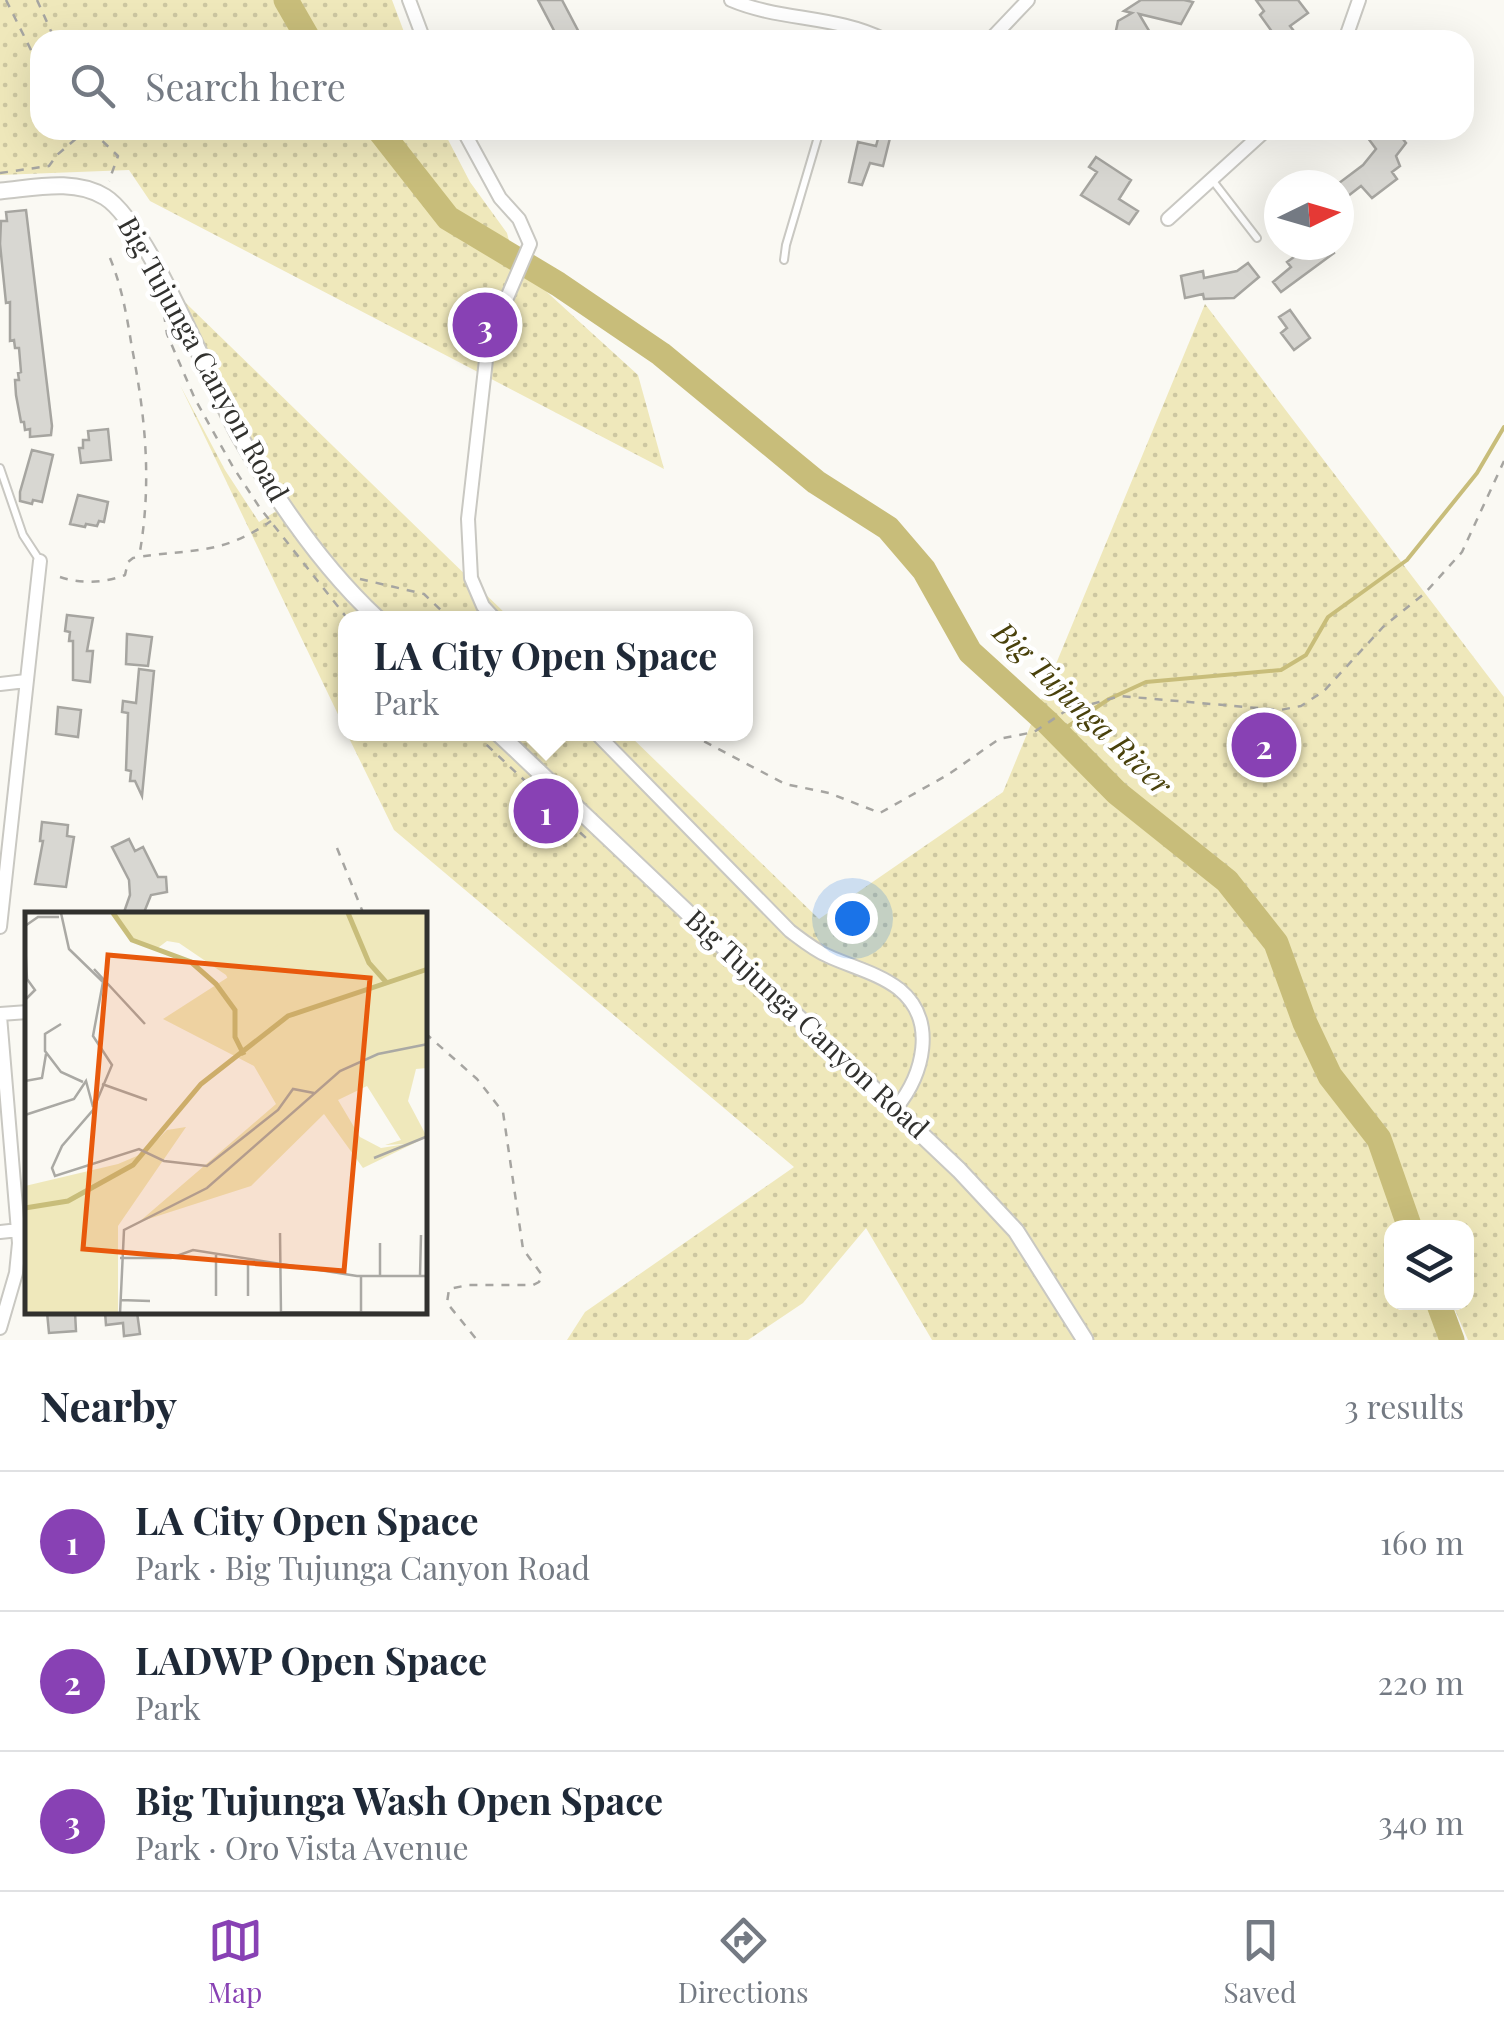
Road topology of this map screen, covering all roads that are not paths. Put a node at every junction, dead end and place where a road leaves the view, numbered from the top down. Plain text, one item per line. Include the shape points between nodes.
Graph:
1 (410, 0) edge
2 (731, 0) edge
3 (1028, 0) edge
4 (1359, 0) edge
5 (844, 25) junction
6 (420, 30) edge
7 (843, 30) edge
8 (858, 30) edge
9 (1000, 30) edge
10 (1349, 30) edge
11 (468, 140) edge
12 (817, 140) edge
13 (1255, 140) edge
14 (1212, 181) junction
15 (0, 191) edge
16 (1168, 219) dead end
17 (1257, 238) dead end
18 (784, 260) dead end
19 (0, 468) edge
20 (40, 561) joint
21 (369, 611) edge
22 (488, 611) edge
23 (26, 681) junction
24 (0, 684) edge
25 (506, 741) edge
26 (604, 741) edge
27 (4, 847) edge
28 (0, 927) edge
29 (25, 1012) edge
30 (0, 1015) edge
31 (896, 1108) junction
32 (22, 1222) edge
33 (0, 1232) edge
34 (0, 1328) edge
35 (1086, 1340) edge

1 - 6 street
2 - 5 street
3 - 9 street
4 - 10 street
5 - 7 lane
5 - 8 street
11 - 22 street via 530,244 488,342 468,520 471,578
12 - 18 lane
13 - 14 street
14 - 16 street
14 - 17 lane
15 - 21 street, Big Tujunga Canyon Road via 80,188 102,196 130,222 268,483
19 - 20 lane via 23,535
20 - 23 street
23 - 24 street
23 - 27 street
25 - 31 street, Big Tujunga Canyon Road
26 - 31 street via 790,931 827,956 878,976 907,999 923,1050 914,1082
27 - 28 street
29 - 30 street
30 - 32 street
31 - 35 street, Big Tujunga Canyon Road via 1016,1232
32 - 33 street
32 - 34 street

